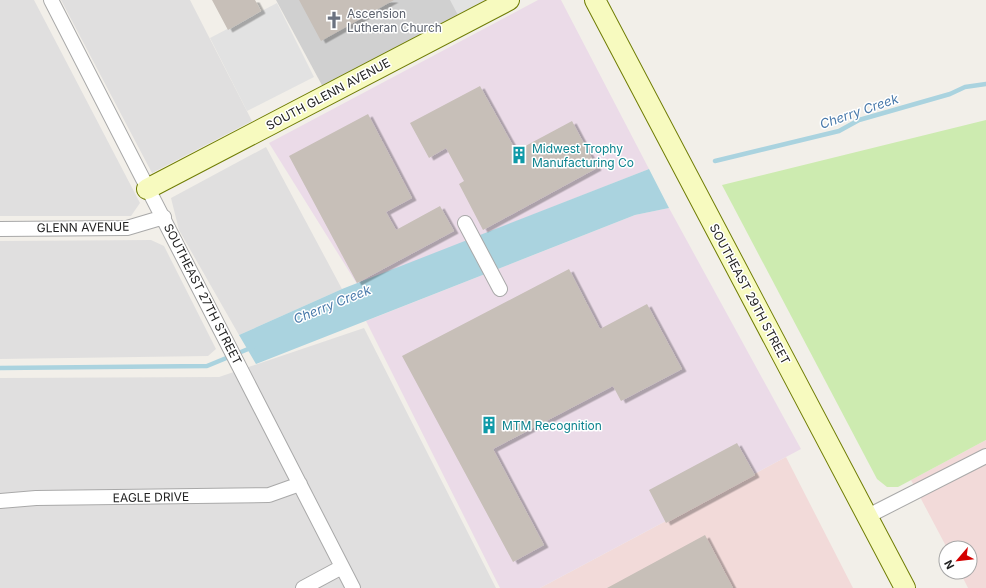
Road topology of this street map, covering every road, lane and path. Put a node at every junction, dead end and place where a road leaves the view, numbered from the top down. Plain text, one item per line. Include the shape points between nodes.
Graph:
1 (51, 0) edge
2 (509, 0) edge
3 (594, 0) edge
4 (147, 189) junction
5 (164, 217) junction
6 (465, 223) dead end
7 (0, 228) edge
8 (500, 289) dead end
9 (986, 456) edge
10 (300, 484) junction
11 (0, 501) edge
12 (868, 516) junction
13 (342, 567) junction
14 (303, 588) edge
15 (353, 588) edge
16 (905, 588) edge

1 - 4 street, SOUTHEAST 27TH STREET
2 - 4 main road, SOUTH GLENN AVENUE
3 - 12 main road, SOUTHEAST 29TH STREET
4 - 5 street, SOUTHEAST 27TH STREET
5 - 7 street, GLENN AVENUE via 127,228
5 - 10 street, SOUTHEAST 27TH STREET
6 - 8 street
9 - 12 street
10 - 11 street, EAGLE DRIVE via 268,495 36,498
10 - 13 street, SOUTHEAST 27TH STREET
12 - 16 main road, SOUTHEAST 29TH STREET
13 - 14 street
13 - 15 street, SOUTHEAST 27TH STREET

